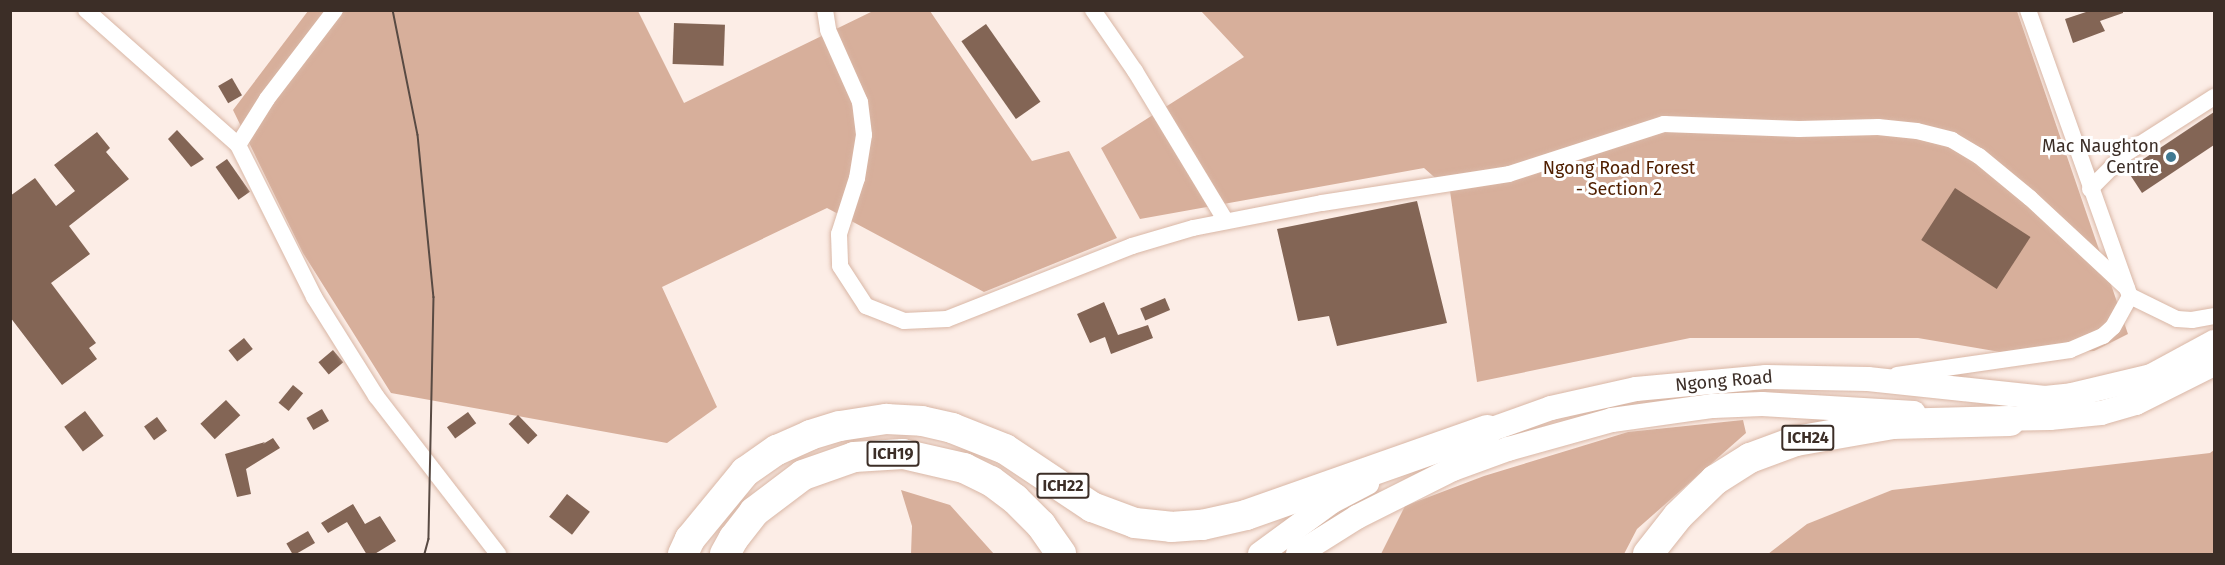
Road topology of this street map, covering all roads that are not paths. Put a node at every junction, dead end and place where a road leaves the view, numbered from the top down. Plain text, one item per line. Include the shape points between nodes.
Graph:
1 (86, 10) edge
2 (334, 10) edge
3 (825, 10) edge
4 (1093, 10) edge
5 (2028, 10) edge
6 (2214, 97) edge
7 (238, 145) junction
8 (2090, 189) junction
9 (1226, 221) junction
10 (2129, 292) junction
11 (2214, 316) edge
12 (2214, 342) edge
13 (2214, 364) edge
14 (1868, 379) junction
15 (2010, 421) junction
16 (1487, 430) junction
17 (498, 555) edge
18 (683, 555) edge
19 (725, 555) edge
20 (1061, 555) edge
21 (1260, 555) edge
22 (1298, 555) edge
23 (1648, 555) edge

1 - 7 street
2 - 7 street via 267,99
3 - 9 street via 828,30 860,102 864,135 857,177 839,234 840,266 866,306 904,321 947,320 1132,246
4 - 9 street via 1135,71
5 - 8 street
6 - 8 street via 2125,154
7 - 17 street via 295,262 370,386
8 - 10 street
9 - 10 street via 1509,174 1664,124 1799,129 1878,127 1952,140 1979,156 2030,198
10 - 11 street via 2177,319
10 - 14 street via 2113,327 2103,336 2070,350
12 - 14 main road, Ngong Road via 2151,376 2045,398
13 - 15 main road, Ngong Road via 2136,403 2101,413
14 - 16 main road, Ngong Road via 1766,377 1636,389 1551,408
15 - 22 main road, Ngong Road via 1762,404 1713,406 1612,420 1508,449 1454,469 1357,517
15 - 23 highway, ICH24 via 1892,424 1796,441 1759,454 1715,480 1678,516
16 - 18 highway, ICH22 via 1246,515 1171,527 1135,523 1092,507 1005,449 952,428 886,419 840,426 777,450 745,472 690,539
16 - 21 main road, Ngong Road via 1331,502
19 - 20 highway, ICH19 via 754,512 803,475 854,456 903,454 964,468 991,481 1041,525

